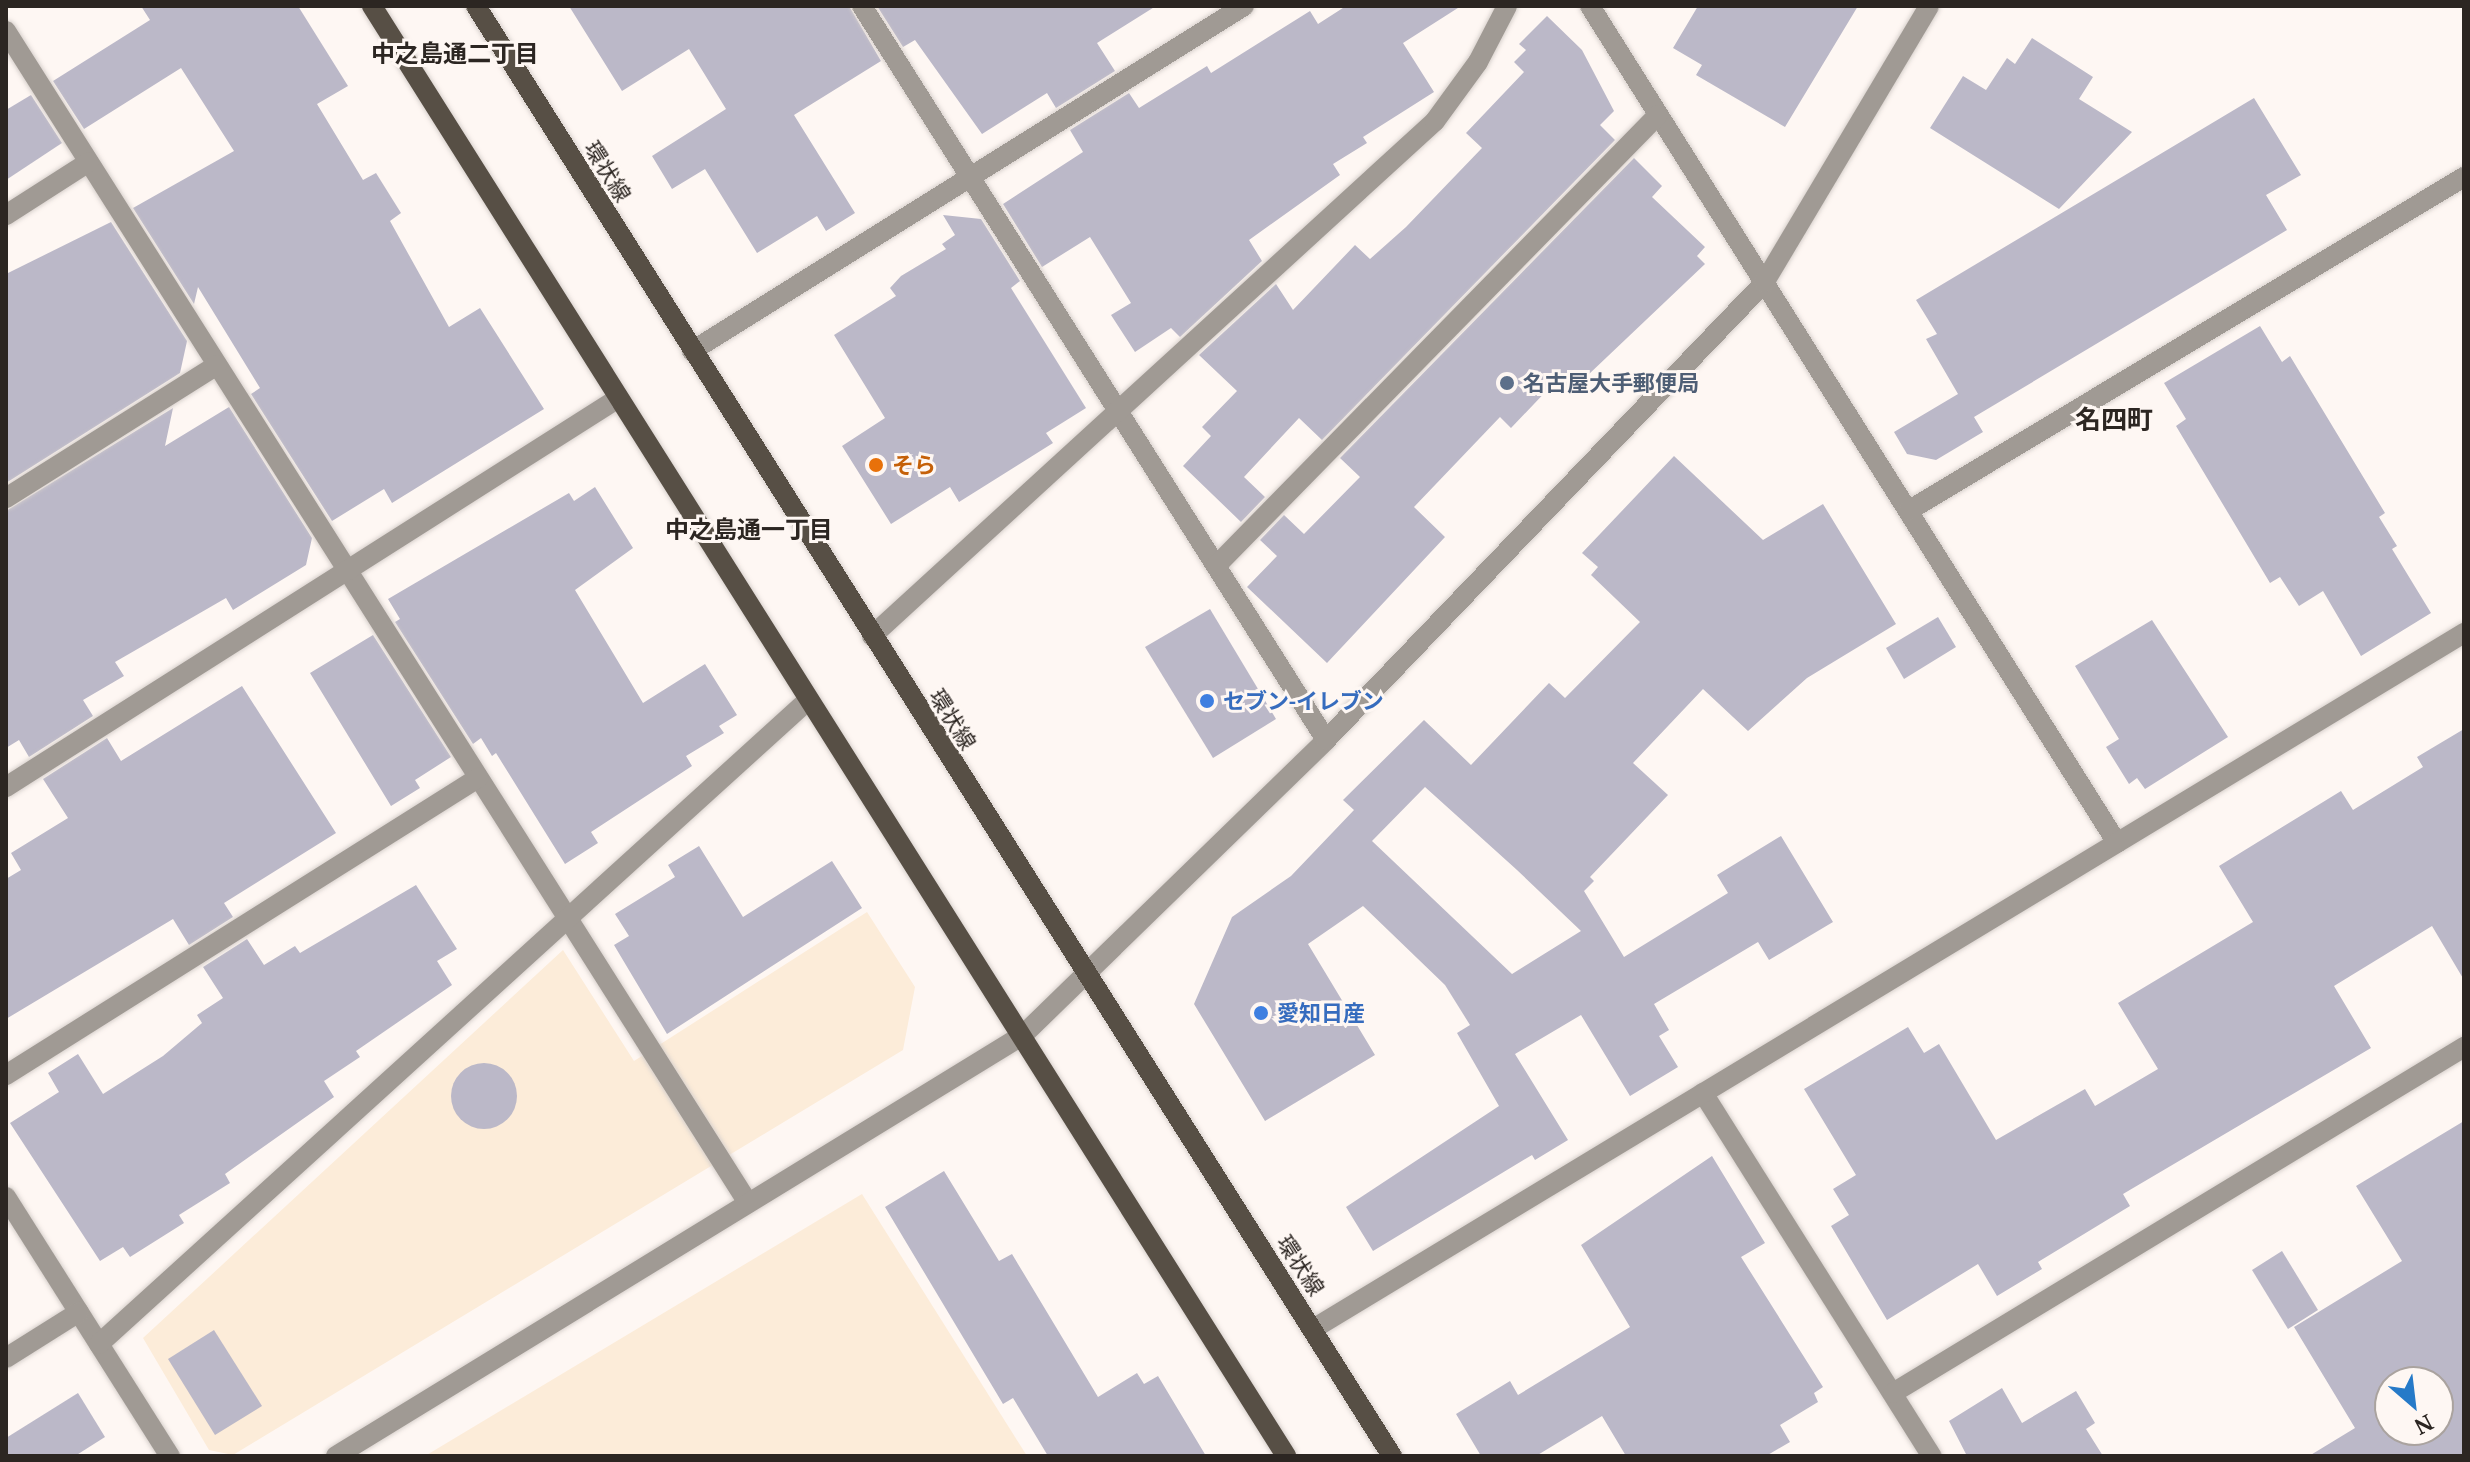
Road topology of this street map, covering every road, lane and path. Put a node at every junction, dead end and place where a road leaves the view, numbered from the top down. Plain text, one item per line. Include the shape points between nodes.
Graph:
1 (372, 6) edge
2 (476, 6) edge
3 (862, 6) edge
4 (1244, 6) edge
5 (1507, 6) edge
6 (1590, 6) edge
7 (1929, 6) edge
8 (6, 31) edge
9 (1658, 115) junction
10 (89, 162) junction
11 (970, 177) junction
12 (2464, 177) edge
13 (6, 215) edge
14 (1764, 283) junction
15 (692, 351) junction
16 (217, 365) junction
17 (617, 399) junction
18 (1118, 412) junction
19 (6, 498) edge
20 (1908, 511) junction
21 (1216, 566) junction
22 (347, 570) junction
23 (2464, 633) edge
24 (872, 636) junction
25 (806, 702) junction
26 (1326, 740) junction
27 (478, 778) junction
28 (6, 787) edge
29 (2117, 843) junction
30 (567, 918) junction
31 (1087, 976) junction
32 (1023, 1035) junction
33 (2464, 1047) edge
34 (6, 1075) edge
35 (1703, 1093) junction
36 (6, 1197) edge
37 (748, 1203) junction
38 (79, 1312) junction
39 (1313, 1329) junction
40 (99, 1344) junction
41 (6, 1358) edge
42 (1893, 1393) junction
43 (170, 1456) edge
44 (336, 1456) edge
45 (1286, 1456) edge
46 (1392, 1456) edge
47 (1932, 1456) edge

1 - 17 main road
2 - 15 main road, 環状線
3 - 11 street
4 - 11 street
5 - 18 street via 1478,62 1435,121
6 - 9 street
7 - 14 street
8 - 10 street
9 - 14 street
9 - 21 street
10 - 13 street
10 - 16 street
11 - 15 street
11 - 18 street
12 - 20 street
14 - 20 street
14 - 26 street
15 - 24 main road, 環状線
16 - 19 street
16 - 22 street
17 - 22 street
17 - 25 main road
18 - 21 street
18 - 24 street
20 - 29 street
21 - 26 street
22 - 27 street
22 - 28 street
23 - 29 street
24 - 31 main road, 環状線
25 - 30 street
25 - 32 main road
26 - 31 street
27 - 30 street
27 - 34 street
29 - 35 street
30 - 37 street
30 - 40 street
31 - 32 street
31 - 39 main road, 環状線
32 - 37 street
32 - 45 main road
33 - 42 street
35 - 39 street
35 - 42 street
36 - 38 street
37 - 44 street
38 - 40 street
38 - 41 street
39 - 46 main road, 環状線
40 - 43 street
42 - 47 street

